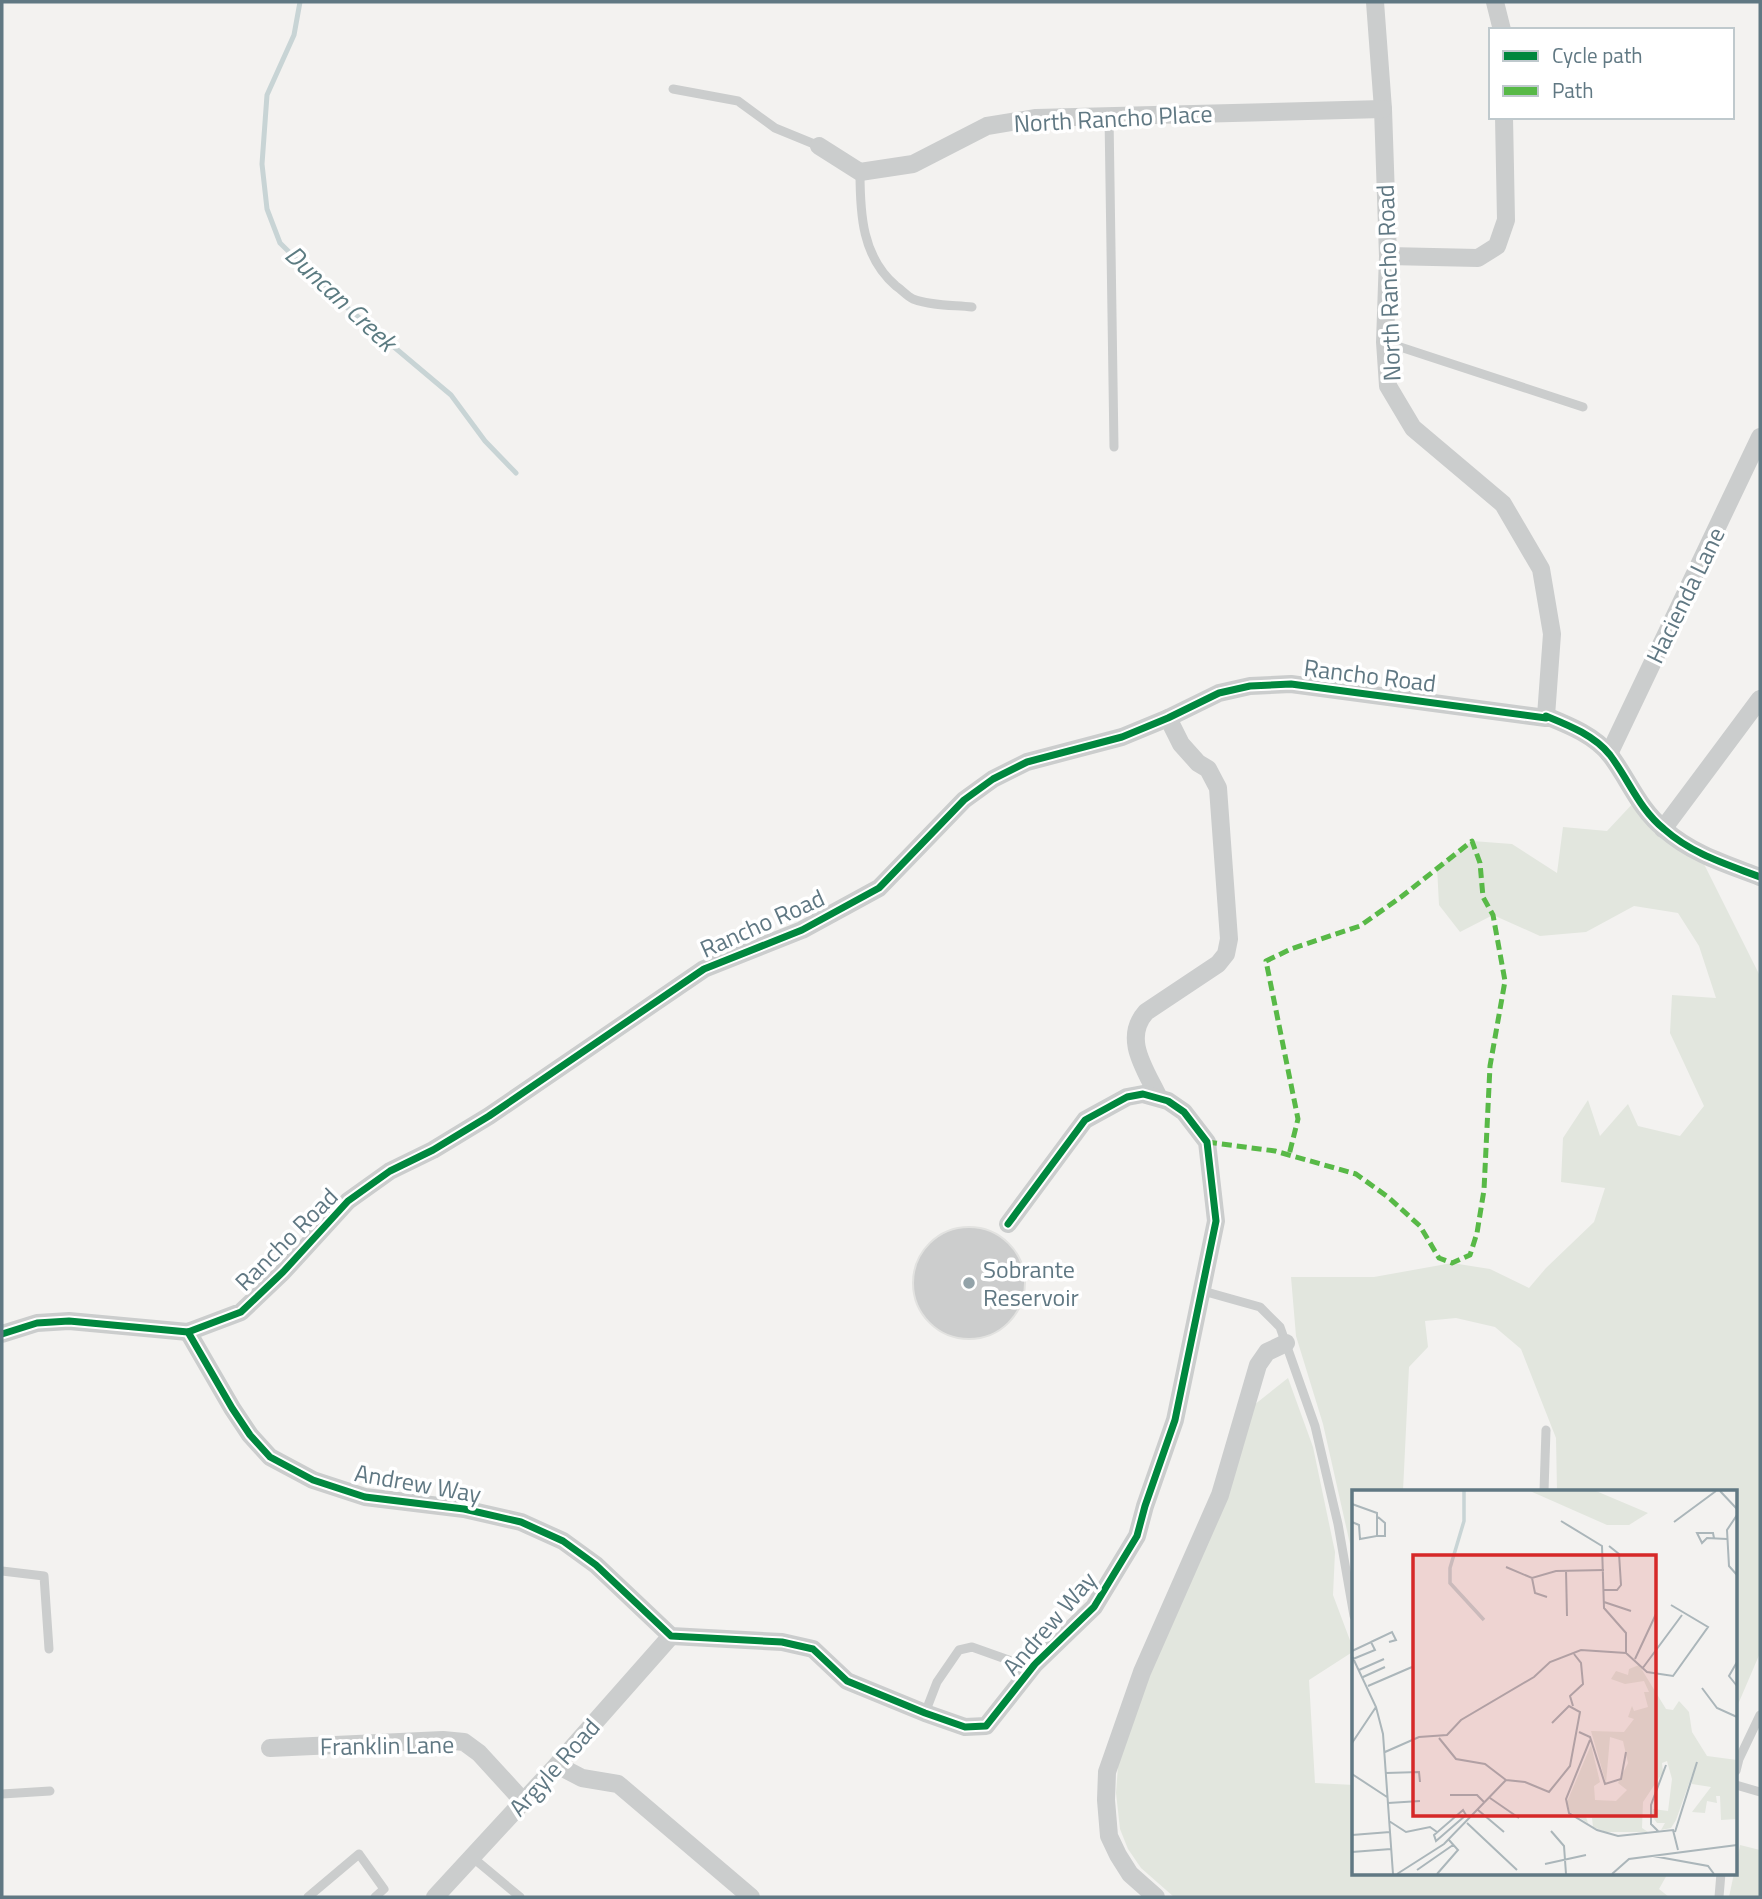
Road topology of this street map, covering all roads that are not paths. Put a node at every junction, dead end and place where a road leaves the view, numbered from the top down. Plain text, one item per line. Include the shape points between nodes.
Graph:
1 (1375, 2) edge
2 (1495, 2) edge
3 (1502, 28) edge
4 (673, 89) dead end
5 (1383, 109) junction
6 (1109, 114) junction
7 (1504, 119) edge
8 (819, 146) joint
9 (860, 172) junction
10 (1388, 256) junction
11 (972, 307) dead end
12 (1385, 342) junction
13 (1584, 407) dead end
14 (1760, 437) edge
15 (1114, 447) dead end
16 (1760, 699) edge
17 (1546, 716) junction
18 (1168, 718) junction
19 (1609, 754) junction
20 (1663, 829) junction
21 (1760, 877) edge
22 (1159, 1098) junction
23 (1008, 1224) dead end
24 (1203, 1291) junction
25 (188, 1332) junction
26 (2, 1334) edge
27 (1286, 1343) junction
28 (1546, 1430) dead end
29 (1544, 1490) edge
30 (2, 1572) edge
31 (1352, 1604) edge
32 (671, 1636) junction
33 (49, 1649) dead end
34 (1031, 1668) junction
35 (925, 1713) junction
36 (1760, 1715) edge
37 (270, 1748) dead end
38 (1738, 1763) edge
39 (557, 1765) junction
40 (1738, 1786) edge
41 (50, 1791) dead end
42 (1760, 1792) edge
43 (2, 1794) edge
44 (523, 1801) junction
45 (472, 1857) junction
46 (1721, 1874) edge
47 (384, 1889) junction
48 (308, 1897) edge
49 (375, 1897) edge
50 (394, 1897) edge
51 (435, 1897) edge
52 (520, 1897) edge
53 (751, 1897) edge
54 (1156, 1897) edge
55 (1719, 1897) edge

1 - 5 street, North Rancho Road
2 - 3 street
4 - 8 lane via 738,102 775,128
5 - 6 street, North Rancho Place
5 - 10 street, North Rancho Road
6 - 9 street, North Rancho Place via 987,126 913,164
6 - 15 lane
7 - 10 street via 1506,220 1497,246 1478,258
8 - 9 street
9 - 11 lane via 867,246 886,277 911,298
10 - 12 street, North Rancho Road
12 - 13 lane
12 - 17 street, North Rancho Road via 1388,386 1413,428 1503,504 1542,569 1552,634
14 - 19 street, Hacienda Lane
16 - 20 street
17 - 18 street, Rancho Road via 1290,684 1219,693
17 - 19 street, Rancho Road via 1577,728
18 - 22 street via 1181,744 1209,769 1218,788 1229,939 1218,964 1137,1022 1135,1043
18 - 25 street, Rancho Road via 1122,737 1027,762 993,779 964,800 879,888 802,930 704,969 489,1116 390,1171 348,1201 241,1312
19 - 20 street via 1636,800
20 - 21 street via 1699,854
22 - 23 street via 1127,1097 1085,1120
22 - 24 street, Andrew Way via 1184,1112 1207,1142 1216,1221
24 - 27 lane via 1259,1307 1280,1326
24 - 34 street, Andrew Way via 1175,1420 1137,1536 1094,1607
25 - 26 street, Rancho Road via 69,1321 37,1323
25 - 32 street, Andrew Way via 232,1408 270,1457 313,1480 365,1497 464,1509 521,1522 563,1541 596,1564
27 - 31 lane via 1315,1426
27 - 54 street via 1267,1352 1258,1365 1220,1495 1142,1672 1107,1772 1110,1836 1130,1874
28 - 29 lane
30 - 33 lane via 44,1576
32 - 35 street, Andrew Way via 782,1642 813,1649 848,1681
32 - 39 street, Argyle Road
34 - 35 street, Andrew Way via 986,1726 965,1727
34 - 35 lane via 972,1647 959,1650 937,1682
36 - 38 lane
37 - 44 street, Franklin Lane via 464,1742
39 - 44 street, Argyle Road
39 - 53 street via 582,1778 618,1784
40 - 42 lane
41 - 43 lane
44 - 45 street, Argyle Road
45 - 51 street, Argyle Road
45 - 52 lane
46 - 55 lane
47 - 48 lane via 359,1854
47 - 49 lane
47 - 50 lane

